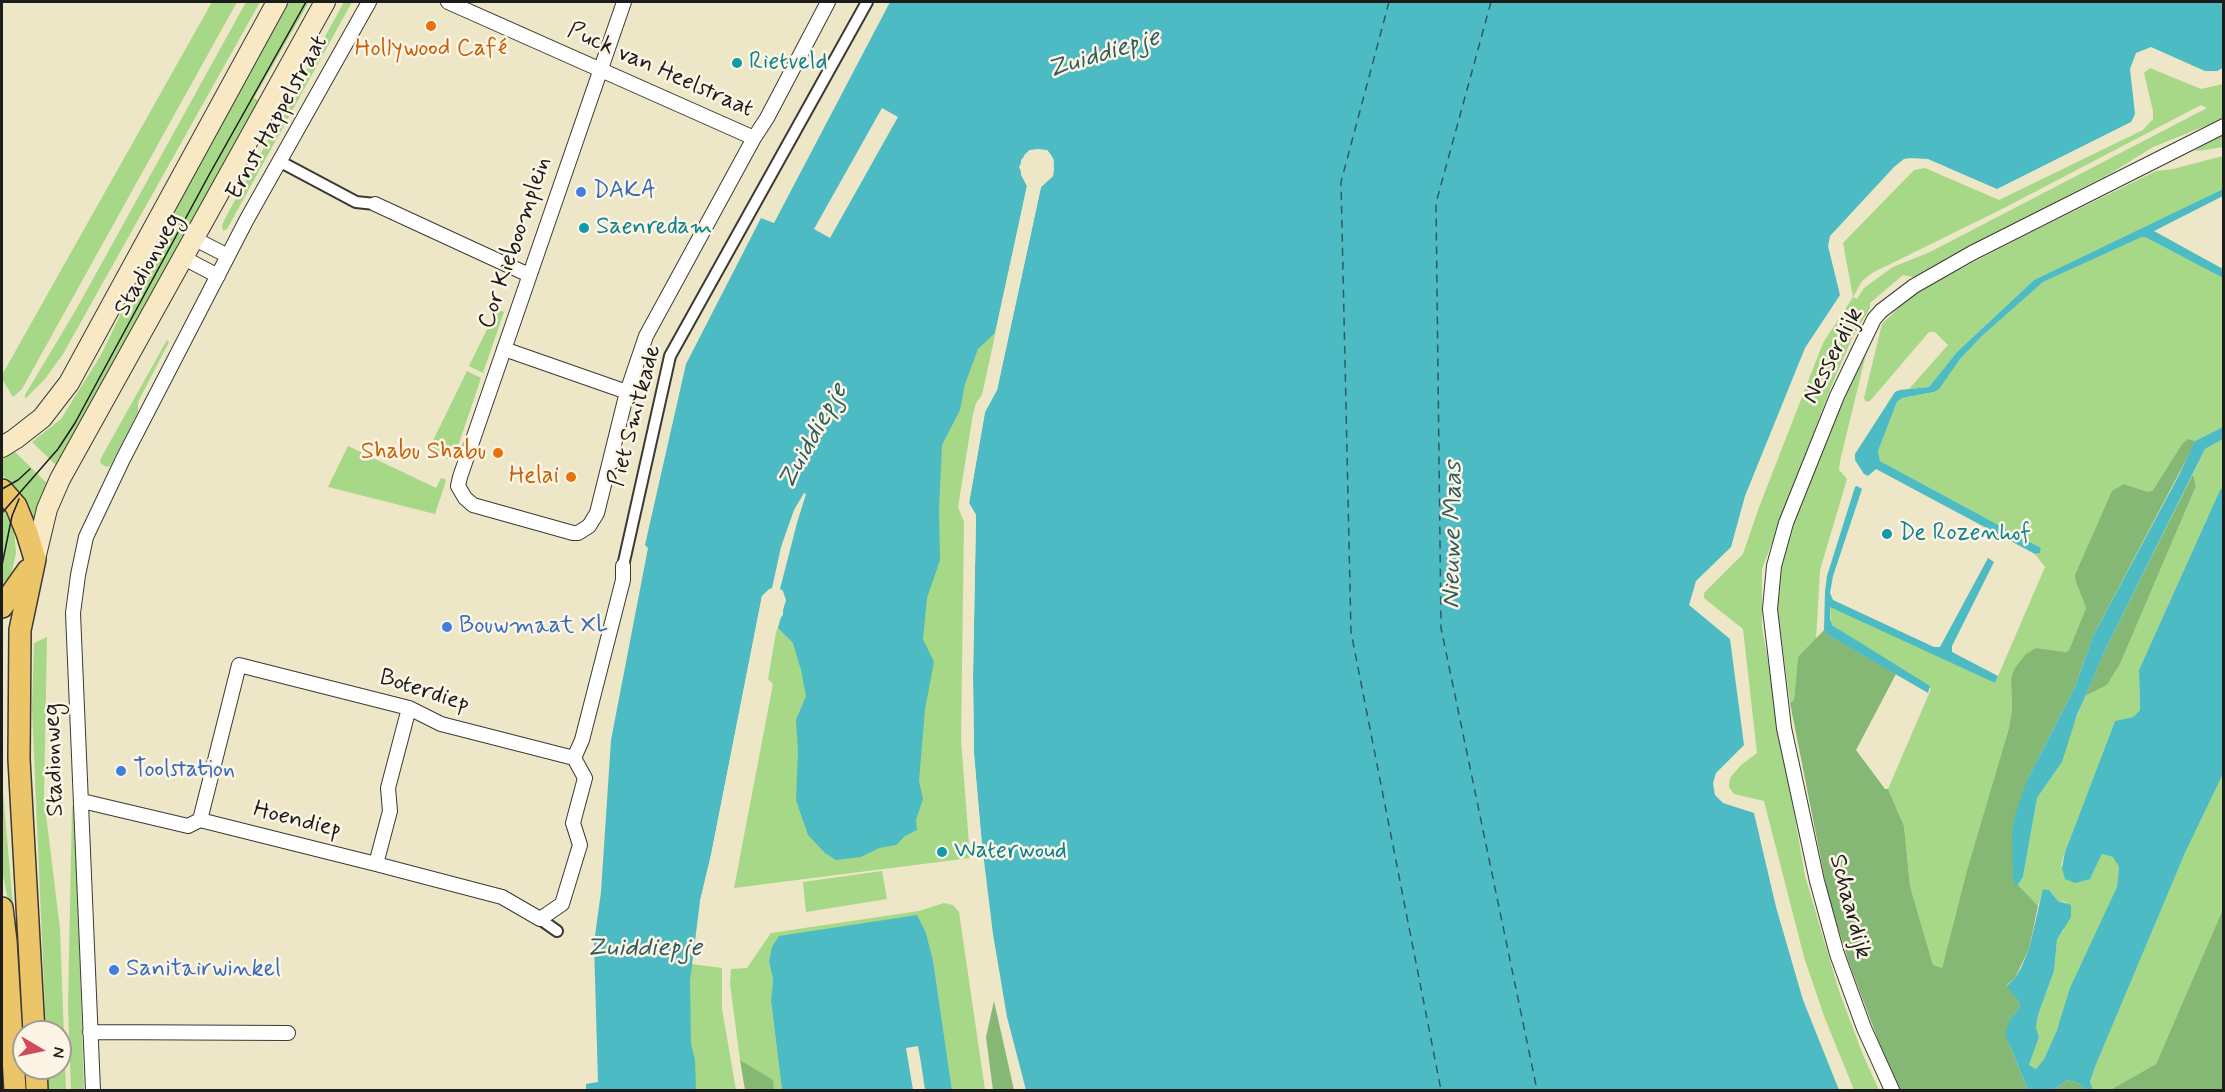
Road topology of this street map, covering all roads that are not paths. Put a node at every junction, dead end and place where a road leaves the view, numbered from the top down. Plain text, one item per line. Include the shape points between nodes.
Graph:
1 (277, 2) edge
2 (325, 2) edge
3 (369, 2) edge
4 (448, 2) edge
5 (624, 2) edge
6 (828, 2) edge
7 (867, 2) edge
8 (600, 69) junction
9 (2223, 126) edge
10 (754, 138) junction
11 (279, 161) junction
12 (375, 204) joint
13 (193, 238) junction
14 (228, 256) junction
15 (182, 257) junction
16 (529, 275) junction
17 (218, 276) junction
18 (504, 349) junction
19 (627, 392) junction
20 (2, 447) edge
21 (123, 459) joint
22 (2, 490) edge
23 (593, 522) joint
24 (34, 559) junction
25 (623, 566) joint
26 (2, 607) edge
27 (409, 708) junction
28 (1784, 728) joint
29 (574, 758) junction
30 (82, 801) junction
31 (200, 820) junction
32 (376, 864) junction
33 (2, 908) edge
34 (540, 919) junction
35 (557, 931) dead end
36 (33, 1020) edge
37 (90, 1032) junction
38 (288, 1033) dead end
39 (15, 1090) edge
40 (93, 1090) edge
41 (1892, 1090) edge

1 - 20 main road, Stadionweg via 69,383 42,418
2 - 13 main road, Stadionweg
3 - 11 street, Ernst Happelstraat
4 - 8 street, Puck van Heelstraat
5 - 8 street, Cor Kieboomplein
6 - 10 street, Piet Smitkade
7 - 25 street, Piet Smitkade via 670,356
8 - 10 street, Puck van Heelstraat
8 - 16 street, Cor Kieboomplein
9 - 28 street, Nesserdijk via 1972,253 1898,297 1874,319 1837,396 1786,523 1774,566 1770,609
10 - 19 street, Piet Smitkade via 646,336
11 - 12 street via 356,202
11 - 14 street, Ernst Happelstraat
12 - 16 street
13 - 14 street
13 - 15 main road, Stadionweg
14 - 17 street, Ernst Happelstraat
15 - 17 street
15 - 24 main road, Stadionweg via 56,487
16 - 18 street, Cor Kieboomplein
17 - 21 street, Ernst Happelstraat
18 - 19 street
18 - 23 street, Cor Kieboomplein via 458,486 473,505 573,533
19 - 23 street, Piet Smitkade
21 - 30 street, Stadionweg via 86,537 73,614
22 - 24 main road, Stadionweg via 16,506
24 - 26 main road, Stadionweg
24 - 36 main road, Stadionweg via 20,630 19,747
25 - 29 street via 623,580
27 - 29 street, Boterdiep via 441,724
27 - 31 street, Boterdiep via 239,664
27 - 32 street via 388,788 390,811
28 - 41 street, Schaardijk via 1837,954
29 - 34 street via 585,778 573,823 580,845 562,904
30 - 31 street, Hoendiep via 188,826
30 - 37 street, Stadionweg
31 - 32 street, Hoendiep
32 - 34 street, Hoendiep via 502,897
33 - 39 main road
34 - 35 street
37 - 38 street
37 - 40 street, Stadionweg

